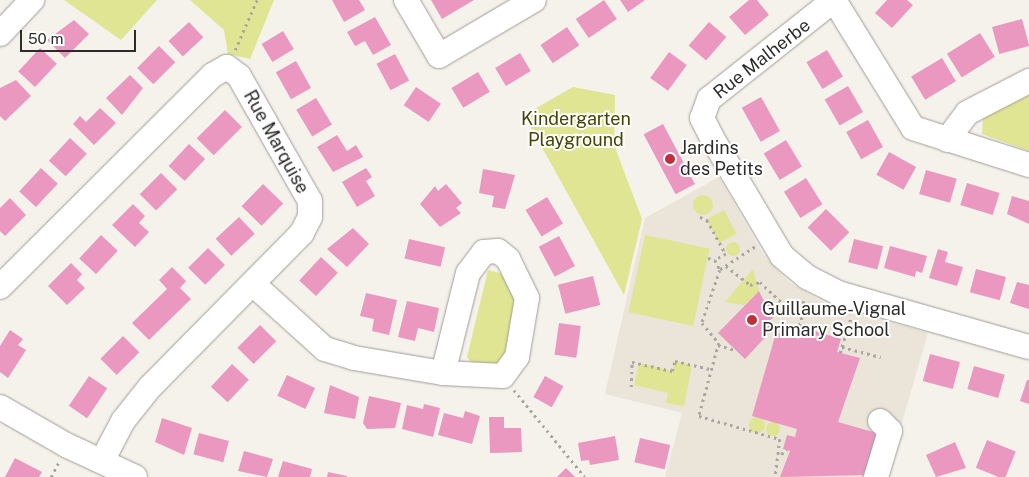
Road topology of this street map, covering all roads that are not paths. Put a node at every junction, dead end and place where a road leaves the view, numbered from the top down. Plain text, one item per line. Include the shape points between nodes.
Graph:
1 (32, 0) edge
2 (406, 0) edge
3 (534, 0) edge
4 (834, 0) edge
5 (0, 34) edge
6 (1029, 81) edge
7 (948, 140) junction
8 (1029, 165) edge
9 (253, 284) junction
10 (0, 287) edge
11 (1029, 347) edge
12 (443, 373) junction
13 (0, 407) edge
14 (880, 421) dead end
15 (102, 461) junction
16 (136, 477) edge
17 (876, 477) edge

1 - 5 street
2 - 3 street via 439,56
4 - 7 street via 908,124
4 - 11 street, Rue Malherbe via 709,100 702,118 712,138 782,256 806,277 838,292
6 - 7 street via 967,113
7 - 8 street
9 - 10 street, Rue Marquise via 302,233 310,217 310,201 239,76 227,67 176,108
9 - 12 street via 325,349 354,358
9 - 15 street, Rue Marquise via 150,387 123,421
12 - 12 street via 503,376 517,357 527,298 508,259 498,251 484,252 468,273
13 - 15 street
14 - 17 street via 890,432
15 - 16 street

